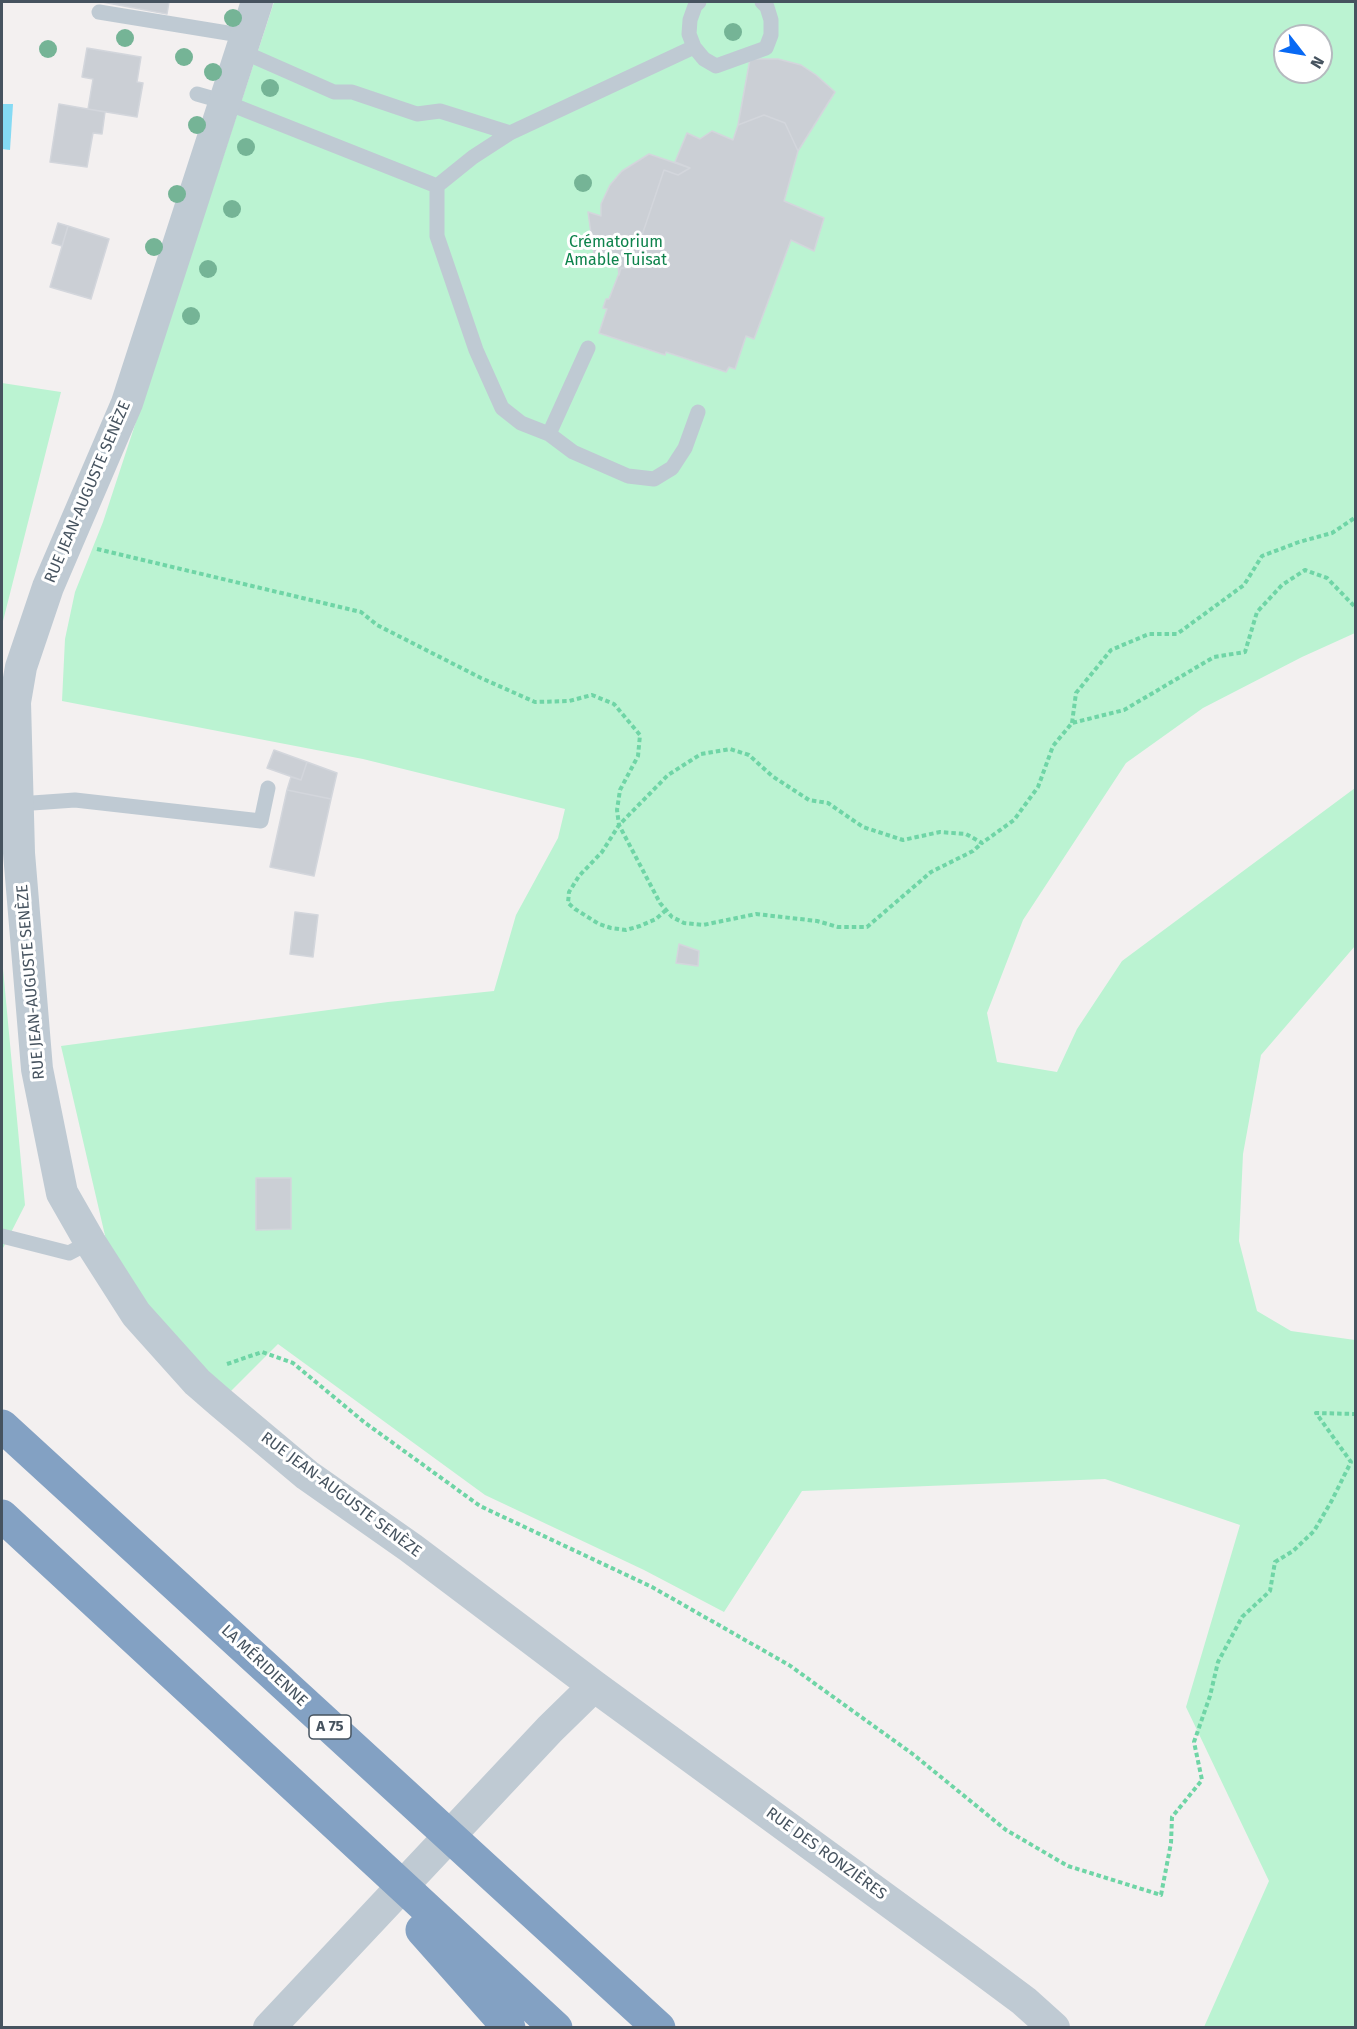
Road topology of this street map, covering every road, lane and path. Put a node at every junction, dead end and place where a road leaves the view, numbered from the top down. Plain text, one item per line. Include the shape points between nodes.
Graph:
1 (257, 2) edge
2 (699, 2) edge
3 (762, 2) edge
4 (99, 12) dead end
5 (243, 44) junction
6 (694, 47) junction
7 (211, 98) junction
8 (510, 133) junction
9 (437, 186) junction
10 (588, 348) dead end
11 (698, 412) dead end
12 (549, 434) junction
13 (1356, 517) edge
14 (68, 540) junction
15 (1356, 608) edge
16 (1072, 723) junction
17 (268, 788) dead end
18 (18, 804) junction
19 (619, 825) junction
20 (982, 843) junction
21 (666, 910) junction
22 (2, 1236) edge
23 (90, 1242) junction
24 (197, 1382) junction
25 (1356, 1414) edge
26 (2, 1426) edge
27 (2, 1516) edge
28 (594, 1686) junction
29 (306, 1798) junction
30 (269, 2028) edge
31 (509, 2028) edge
32 (556, 2028) edge
33 (659, 2028) edge
34 (1054, 2028) edge

1 - 5 street, RUE JEAN-AUGUSTE SENÈZE
2 - 6 lane via 690,20 689,34
3 - 6 lane via 771,20 766,48 716,66
4 - 5 lane
5 - 7 street, RUE JEAN-AUGUSTE SENÈZE
5 - 8 lane via 334,92 352,92 417,114 440,111
6 - 8 lane
7 - 9 lane
7 - 14 street, RUE JEAN-AUGUSTE SENÈZE via 127,403
8 - 9 lane
9 - 12 lane via 437,236 476,350 502,408 521,423
10 - 12 lane
11 - 12 lane via 685,448 672,468 654,479 628,476 573,452
13 - 16 path via 1332,534 1262,556 1244,585 1177,634 1149,634 1111,650 1076,693
14 - 18 street, RUE JEAN-AUGUSTE SENÈZE via 21,667 15,702
14 - 19 path via 104,552 361,612 377,625 460,668 536,702 569,701 592,695 614,704 640,735 638,756 620,790
15 - 16 path via 1327,578 1305,570 1282,585 1257,612 1245,652 1214,657 1124,710
16 - 20 path via 1053,746 1038,787 1014,820
17 - 18 lane via 261,821 75,800
18 - 23 street, RUE JEAN-AUGUSTE SENÈZE via 37,1069 62,1192
19 - 20 path via 668,774 701,754 730,748 749,755 808,800 828,803 863,827 903,840 940,832 966,834
19 - 21 path
19 - 21 path via 602,852 579,876 569,892 568,903 600,924 626,930 656,919
20 - 21 path via 931,872 867,927 838,927 756,914 703,925 684,923
22 - 23 lane via 69,1252
23 - 24 street, RUE JEAN-AUGUSTE SENÈZE via 136,1314
24 - 25 path via 229,1363 262,1352 293,1363 364,1422 480,1506 652,1587 789,1665 914,1755 1006,1830 1068,1866 1161,1895 1172,1817 1202,1779 1194,1742 1218,1662 1242,1617 1270,1591 1275,1562 1314,1531 1351,1462 1316,1413
24 - 28 street, RUE JEAN-AUGUSTE SENÈZE via 308,1475
26 - 33 highway, LA MÉRIDIENNE / A 75
27 - 29 highway
28 - 30 street
28 - 34 street, RUE DES RONZIÈRES via 969,1960
29 - 31 highway
29 - 32 highway

